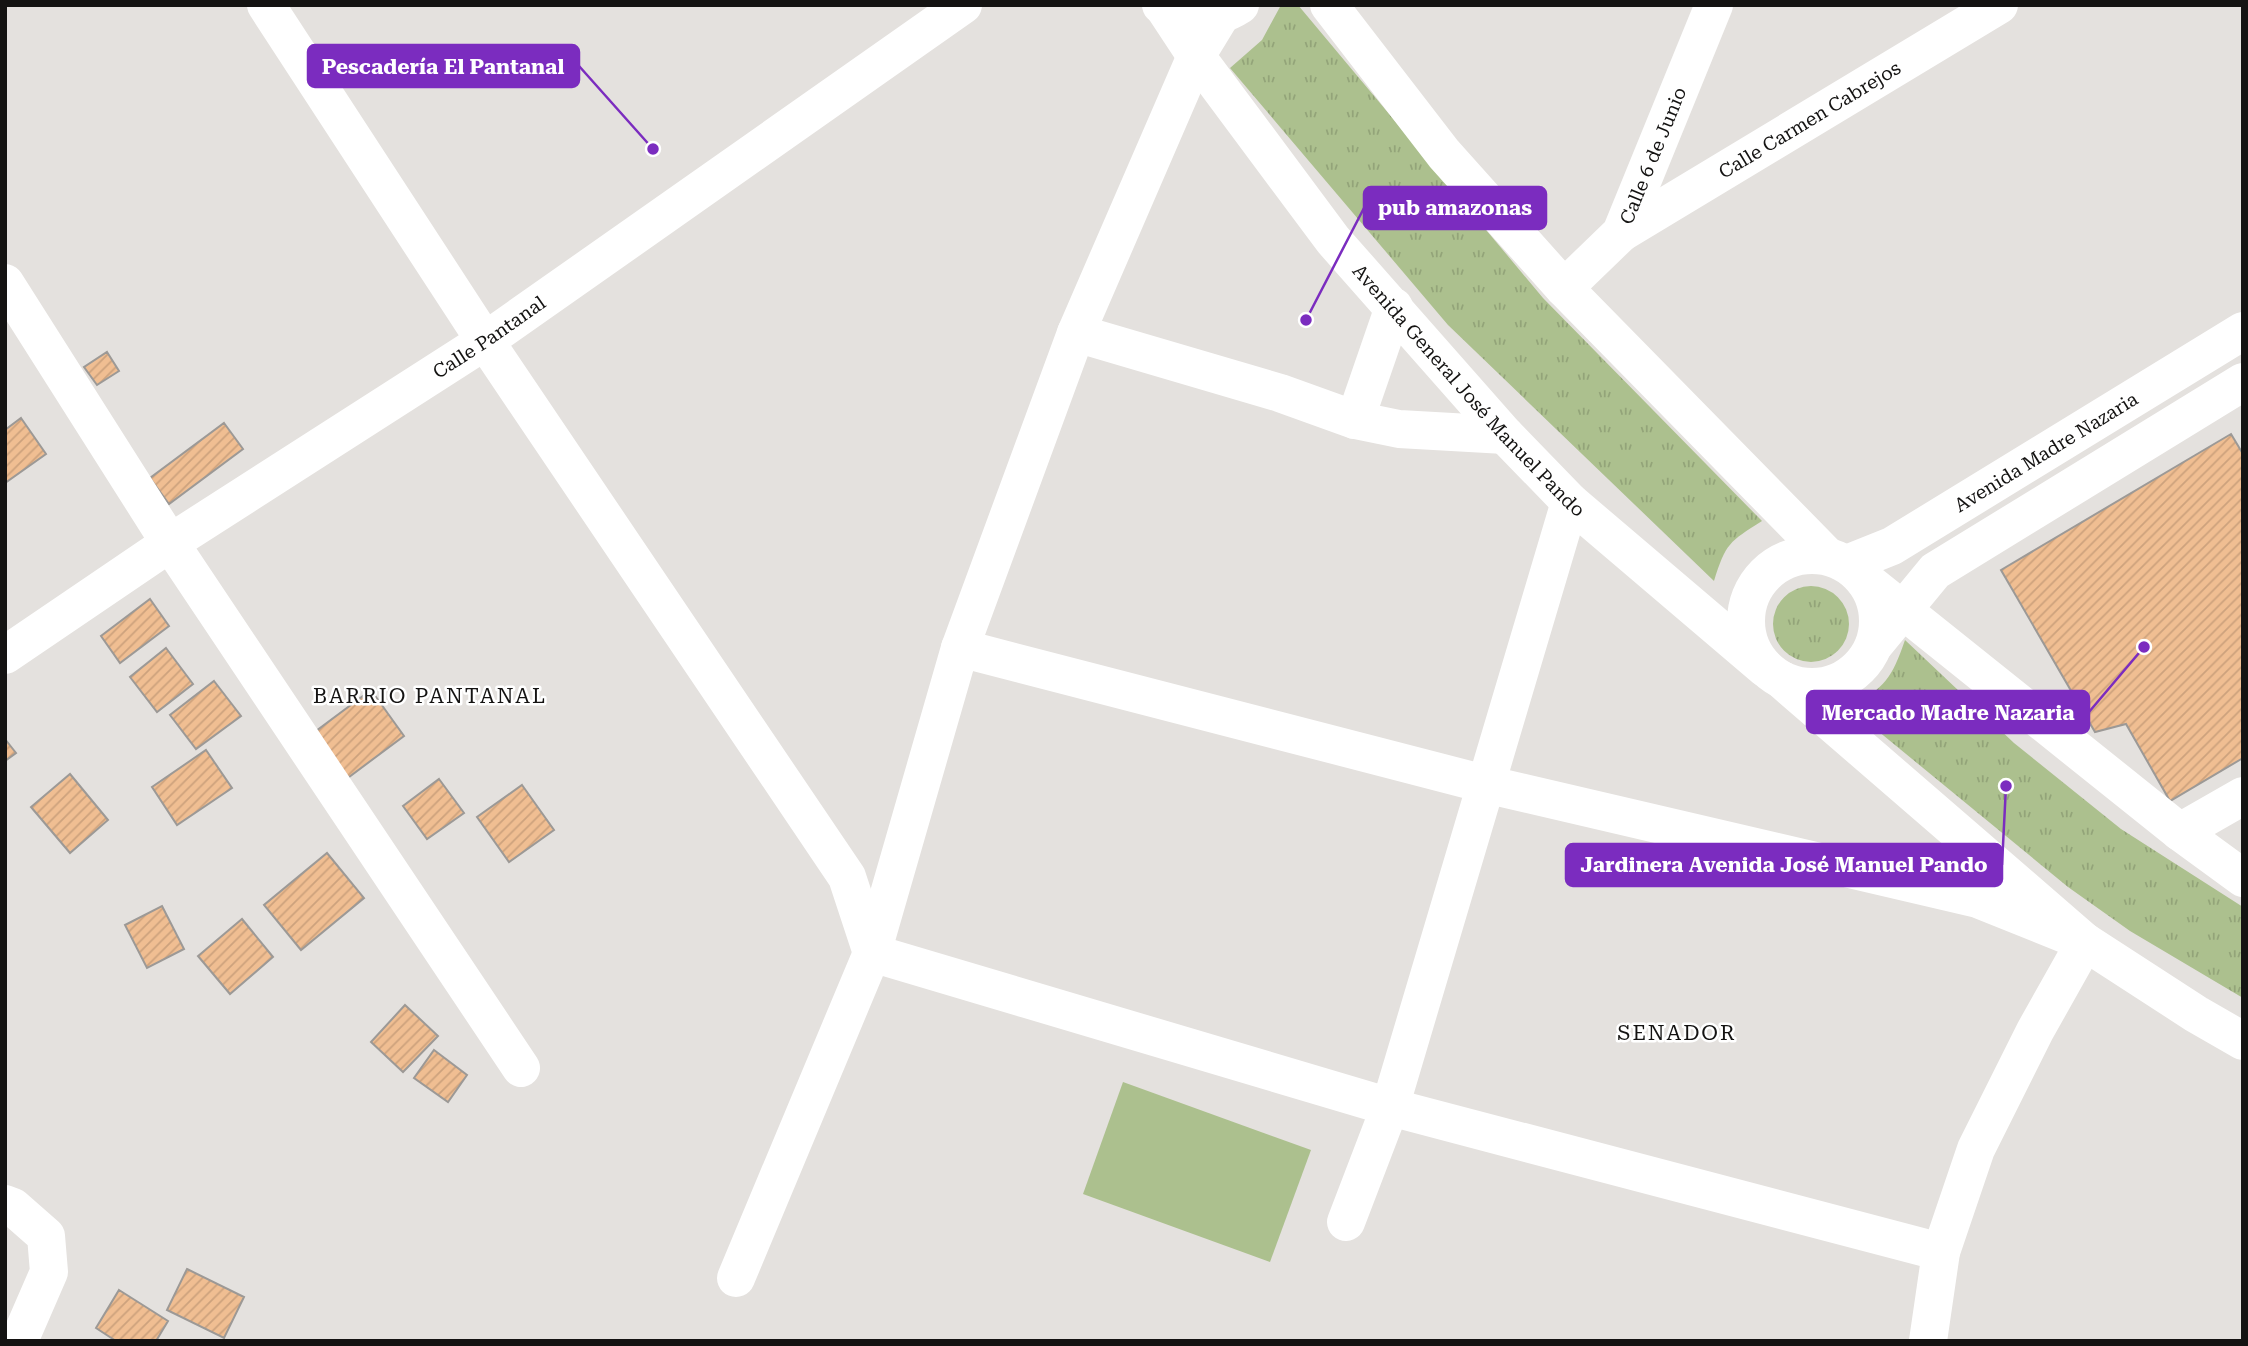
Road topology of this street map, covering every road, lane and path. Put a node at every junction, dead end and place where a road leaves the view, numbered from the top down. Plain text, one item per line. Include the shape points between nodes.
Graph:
1 (266, 5) edge
2 (963, 5) edge
3 (1329, 5) edge
4 (1714, 5) edge
5 (1999, 5) edge
6 (1162, 6) edge
7 (1231, 10) edge
8 (1196, 56) junction
9 (1621, 233) junction
10 (5, 283) edge
11 (1564, 288) junction
12 (1394, 307) junction
13 (2243, 331) edge
14 (1076, 333) junction
15 (485, 341) junction
16 (2243, 382) edge
17 (1355, 420) junction
18 (1505, 435) junction
19 (1570, 502) junction
20 (170, 543) junction
21 (1846, 566) junction
22 (1903, 610) junction
23 (1874, 645) junction
24 (960, 648) junction
25 (5, 655) edge
26 (1774, 674) junction
27 (1485, 785) junction
28 (2243, 796) edge
29 (2180, 832) junction
30 (2243, 878) edge
31 (2085, 942) junction
32 (872, 954) junction
33 (2243, 1041) edge
34 (521, 1068) dead end
35 (1390, 1107) junction
36 (5, 1204) edge
37 (1346, 1222) dead end
38 (1941, 1252) junction
39 (736, 1278) dead end
40 (1932, 1337) edge
41 (19, 1341) edge

1 - 15 street
2 - 15 street, Calle Pantanal
3 - 11 street via 1444,154
4 - 9 street, Calle 6 de Junio
5 - 9 street, Calle Carmen Cabrejos
6 - 7 street via 1176,14 1206,18
6 - 8 street, Avenida General José Manuel Pando
7 - 8 street
8 - 12 street, Avenida General José Manuel Pando via 1333,240
8 - 14 street
9 - 11 street, Calle 6 de Junio
10 - 20 street
11 - 21 street
12 - 17 street
12 - 18 street, Avenida General José Manuel Pando
13 - 21 street, Avenida Madre Nazaria via 1892,546
14 - 17 street
14 - 24 street
15 - 20 street, Calle Pantanal
15 - 32 street via 847,877
16 - 22 street via 1935,571
17 - 18 street via 1399,429
18 - 19 street, Avenida General José Manuel Pando
19 - 26 street, Avenida General José Manuel Pando
19 - 27 street
20 - 25 street, Calle Pantanal
20 - 34 street
21 - 22 street
21 - 23 street via 1875,599 1879,622
21 - 26 street via 1803,555 1781,562 1763,576 1752,593 1747,633 1754,652
22 - 23 street
22 - 29 street
23 - 26 street via 1863,664 1845,679 1823,687 1801,687
24 - 27 street
24 - 32 street
26 - 31 street, Avenida General José Manuel Pando
27 - 31 street via 1978,899
27 - 35 street
28 - 29 street
29 - 30 street
31 - 33 street, Avenida General José Manuel Pando
31 - 38 street via 1976,1149
32 - 35 street
32 - 39 street
35 - 37 street
35 - 38 street
36 - 41 street via 46,1236 49,1272
38 - 40 street

